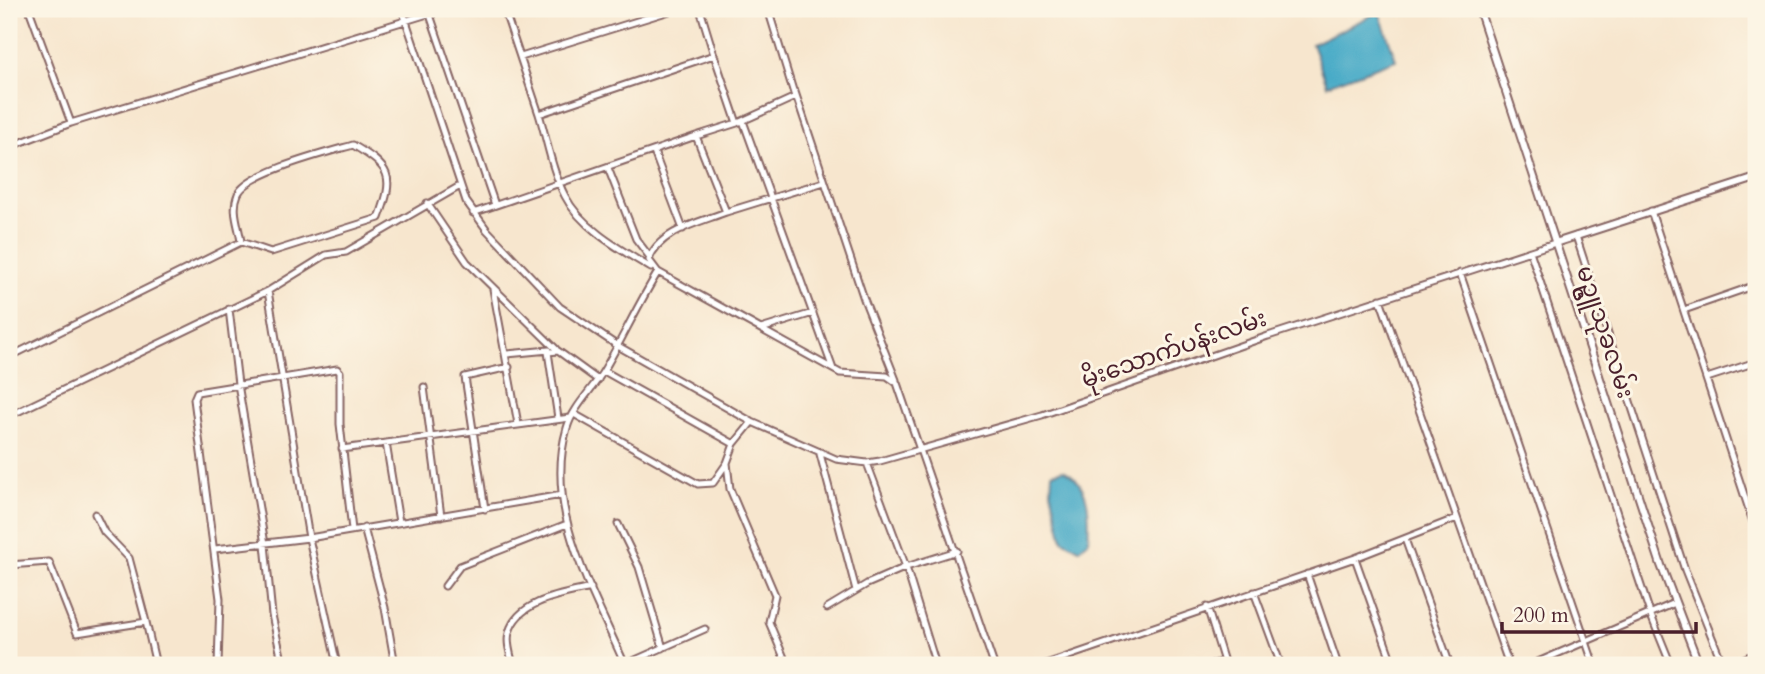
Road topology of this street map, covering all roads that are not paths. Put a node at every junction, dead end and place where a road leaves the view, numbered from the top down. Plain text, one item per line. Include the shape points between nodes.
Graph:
1 (29, 9) edge
2 (402, 9) edge
3 (444, 9) edge
4 (504, 9) edge
5 (676, 9) edge
6 (700, 9) edge
7 (768, 9) edge
8 (1479, 9) edge
9 (428, 11) edge
10 (405, 19) junction
11 (714, 55) junction
12 (521, 57) junction
13 (795, 92) junction
14 (539, 114) junction
15 (740, 122) junction
16 (72, 123) junction
17 (696, 136) junction
18 (9, 147) edge
19 (654, 152) junction
20 (608, 168) junction
21 (1756, 178) edge
22 (824, 182) junction
23 (560, 184) junction
24 (460, 186) junction
25 (771, 198) junction
26 (427, 203) junction
27 (495, 205) junction
28 (1651, 211) junction
29 (726, 212) junction
30 (473, 213) junction
31 (683, 229) junction
32 (1576, 236) junction
33 (241, 242) junction
34 (1555, 243) junction
35 (1530, 251) junction
36 (649, 256) junction
37 (658, 272) junction
38 (1460, 273) junction
39 (1756, 285) edge
40 (492, 289) junction
41 (268, 290) junction
42 (1380, 299) junction
43 (229, 309) junction
44 (1684, 310) junction
45 (813, 313) junction
46 (761, 329) junction
47 (618, 346) junction
48 (554, 349) junction
49 (507, 354) junction
50 (9, 357) edge
51 (1756, 362) edge
52 (509, 367) junction
53 (833, 369) junction
54 (604, 372) junction
55 (284, 377) junction
56 (1707, 378) junction
57 (598, 380) junction
58 (897, 383) junction
59 (237, 384) junction
60 (424, 387) dead end
61 (9, 416) edge
62 (572, 416) junction
63 (558, 418) junction
64 (752, 422) junction
65 (518, 424) junction
66 (472, 430) junction
67 (429, 436) junction
68 (386, 443) junction
69 (734, 444) junction
70 (342, 449) junction
71 (922, 451) junction
72 (820, 454) junction
73 (727, 463) junction
74 (867, 463) junction
75 (562, 495) junction
76 (485, 509) junction
77 (94, 514) dead end
78 (441, 516) junction
79 (1457, 518) junction
80 (399, 522) junction
81 (567, 524) junction
82 (618, 524) dead end
83 (365, 527) junction
84 (352, 530) junction
85 (1756, 531) edge
86 (309, 538) junction
87 (1405, 539) junction
88 (265, 544) junction
89 (215, 549) junction
90 (957, 551) junction
91 (1355, 558) junction
92 (9, 565) edge
93 (906, 567) junction
94 (1307, 574) junction
95 (445, 586) dead end
96 (591, 588) junction
97 (856, 590) junction
98 (1254, 592) junction
99 (1675, 603) junction
100 (1207, 607) junction
101 (827, 608) dead end
102 (1650, 613) junction
103 (146, 622) junction
104 (705, 629) dead end
105 (1586, 642) junction
106 (663, 648) junction
107 (1756, 653) edge
108 (1224, 663) edge
109 (1054, 664) edge
110 (156, 665) edge
111 (218, 665) edge
112 (283, 665) edge
113 (337, 665) edge
114 (395, 665) edge
115 (513, 665) edge
116 (625, 665) edge
117 (787, 665) edge
118 (936, 665) edge
119 (994, 665) edge
120 (1043, 665) edge
121 (1210, 665) edge
122 (1281, 665) edge
123 (1338, 665) edge
124 (1393, 665) edge
125 (1450, 665) edge
126 (1508, 665) edge
127 (1531, 665) edge
128 (1594, 665) edge
129 (1671, 665) edge
130 (1699, 665) edge
131 (1723, 665) edge
132 (1730, 665) edge

1 - 16 street
2 - 10 street, မိုးသောက်ပန်းလမ်း
3 - 9 street
4 - 12 street
5 - 12 street
6 - 11 street
7 - 13 street
8 - 34 street, မဥ္ဇူသုခလမ်း
9 - 10 street
9 - 27 street
10 - 16 street
10 - 24 street, မိုးသောက်ပန်းလမ်း
11 - 14 street
11 - 15 street
12 - 14 street
13 - 15 street via 789,103
13 - 22 street
14 - 23 street
15 - 17 street
15 - 25 street
16 - 18 street
17 - 19 street
17 - 29 street
19 - 20 street
19 - 31 street
20 - 23 street
20 - 36 street via 636,239
21 - 28 street, မိုးသောက်ပန်းလမ်း
22 - 25 street
22 - 58 street
23 - 27 street
23 - 37 street via 570,204 590,225
24 - 26 street
24 - 30 street, မိုးသောက်ပန်းလမ်း
25 - 29 street
25 - 45 street
26 - 40 street via 467,262
26 - 41 street via 345,252 326,255
27 - 30 street
28 - 32 street, မိုးသောက်ပန်းလမ်း
28 - 44 street
29 - 31 street
30 - 47 street, မိုးသောက်ပန်းလမ်း via 560,307
31 - 36 street via 658,244
32 - 34 street, မိုးသောက်ပန်းလမ်း
32 - 131 street via 1685,570
33 - 33 street via 236,205 238,193 251,180 353,145 379,160 388,173 389,191 379,218 271,252
33 - 50 street
34 - 35 street, မိုးသောက်ပန်းလမ်း
34 - 99 street, မဥ္ဇူသုခလမ်း
35 - 38 street, မိုးသောက်ပန်းလမ်း
35 - 102 street
36 - 37 street
37 - 46 street
37 - 47 street
38 - 42 street, မိုးသောက်ပန်းလမ်း
38 - 105 street
39 - 44 street
40 - 48 street
40 - 49 street
41 - 43 street
41 - 55 street
42 - 71 street, မိုးသောက်ပန်းလမ်း via 1042,415
42 - 79 street
43 - 59 street
43 - 61 street
44 - 56 street
45 - 46 street
45 - 53 street
46 - 53 street
47 - 54 street
47 - 64 street, မိုးသောက်ပန်းလမ်း
48 - 49 street
48 - 57 street
48 - 63 street via 547,354
49 - 52 street
51 - 56 street
52 - 65 street
52 - 66 street via 465,377
53 - 58 street via 852,375 887,376
54 - 57 street
54 - 69 street
55 - 59 street
55 - 70 street via 340,370
55 - 86 street
56 - 85 street
57 - 62 street
58 - 71 street
59 - 88 street
59 - 89 street via 194,395
60 - 67 street
62 - 63 street
62 - 73 street via 703,485 713,483
62 - 75 street via 560,467
63 - 65 street
64 - 69 street
64 - 72 street, မိုးသောက်ပန်းလမ်း
65 - 66 street
66 - 67 street
66 - 76 street
67 - 68 street
67 - 78 street
68 - 70 street
68 - 80 street
69 - 73 street
70 - 84 street
71 - 74 street, မိုးသောက်ပန်းလမ်း
71 - 90 street
72 - 74 street, မိုးသောက်ပန်းလမ်း
72 - 97 street
73 - 117 street via 730,489 775,595 769,622
74 - 93 street
75 - 76 street
75 - 81 street
76 - 78 street
77 - 103 street via 129,558
78 - 80 street
79 - 87 street
79 - 126 street
80 - 83 street
81 - 95 street via 460,566
81 - 96 street
82 - 106 street via 639,567
83 - 84 street
83 - 114 street
84 - 86 street
86 - 88 street
86 - 113 street
87 - 91 street
87 - 125 street
88 - 89 street
88 - 112 street via 272,615
89 - 111 street via 221,627
90 - 93 street
90 - 119 street
91 - 94 street
91 - 124 street
92 - 103 street via 50,562 77,634
93 - 97 street
93 - 118 street
94 - 98 street
94 - 123 street
96 - 115 street via 550,598 518,617 508,639
96 - 116 street
97 - 101 street
98 - 100 street
98 - 122 street
99 - 102 street
99 - 130 street, မဥ္ဇူသုခလမ်း
100 - 108 street
100 - 109 street
102 - 105 street
102 - 129 street
103 - 110 street
104 - 106 street
105 - 127 street
105 - 128 street
106 - 116 street
107 - 132 street
108 - 121 street
109 - 120 street

